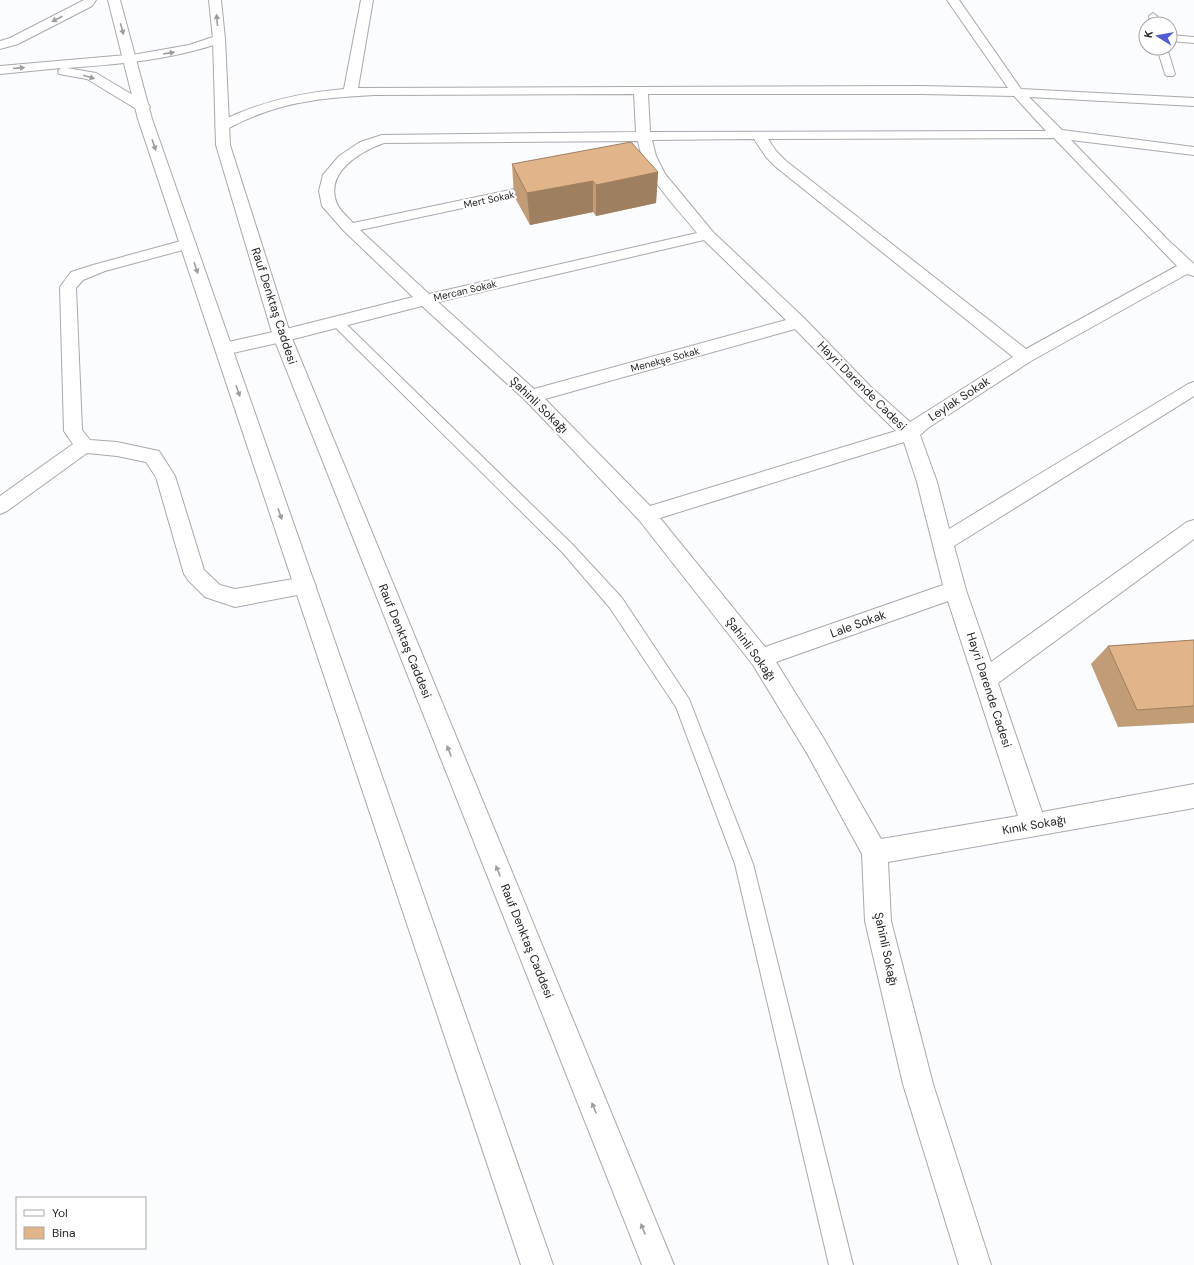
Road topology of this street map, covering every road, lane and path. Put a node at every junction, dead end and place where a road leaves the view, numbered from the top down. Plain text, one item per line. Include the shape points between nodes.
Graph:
1 (90, 0) edge
2 (114, 0) edge
3 (215, 0) edge
4 (367, 0) edge
5 (953, 0) edge
6 (1178, 39) edge
7 (219, 40) junction
8 (1194, 40) edge
9 (0, 45) edge
10 (1164, 56) edge
11 (130, 58) junction
12 (37, 66) junction
13 (0, 70) edge
14 (1170, 74) dead end
15 (641, 90) junction
16 (1017, 92) junction
17 (350, 93) junction
18 (1194, 102) edge
19 (143, 107) junction
20 (222, 126) junction
21 (1058, 134) junction
22 (758, 136) junction
23 (643, 137) junction
24 (1194, 151) edge
25 (560, 183) edge
26 (349, 228) junction
27 (707, 235) junction
28 (188, 244) junction
29 (1191, 269) edge
30 (424, 300) junction
31 (337, 322) junction
32 (798, 322) junction
33 (282, 336) junction
34 (224, 349) junction
35 (1025, 357) junction
36 (1194, 388) edge
37 (531, 396) junction
38 (910, 433) junction
39 (84, 446) junction
40 (0, 506) edge
41 (646, 515) junction
42 (1194, 528) edge
43 (942, 543) junction
44 (305, 586) junction
45 (954, 590) junction
46 (761, 658) junction
47 (985, 680) junction
48 (1194, 796) edge
49 (1034, 825) junction
50 (875, 852) junction
51 (537, 1265) edge
52 (658, 1265) edge
53 (840, 1265) edge
54 (975, 1265) edge

1 -> 9 street
2 -> 11 street
7 -> 3 street, Rauf Denktaş Caddesi
4 - 17 street
5 - 16 street
6 - 8 lane
11 -> 7 street via 186,50
7 - 20 street, Rauf Denktaş Caddesi
10 - 14 lane
11 - 12 street
11 - 19 street
13 -> 12 street
12 -> 19 street via 91,76
15 - 16 street
15 - 17 street
15 - 23 street, Hayri Darende Cadesi
16 - 18 street
16 - 21 street
17 - 20 street via 269,105
19 -> 28 street
20 - 33 street, Rauf Denktaş Caddesi via 223,145
21 - 22 street, Şahinli Sokağı
21 - 24 street, Şahinli Sokağı
21 - 29 street
22 - 23 street, Şahinli Sokağı
22 - 35 street via 781,164
23 - 26 street, Şahinli Sokağı via 382,139 365,145 344,159 330,175 326,191 330,206
23 - 27 street, Hayri Darende Cadesi via 644,168
25 - 26 street, Mert Sokak
26 - 30 street, Şahinli Sokağı
27 - 30 street, Mercan Sokak
27 - 32 street, Hayri Darende Cadesi
28 -> 34 street
28 - 39 street via 98,268 77,276 68,287 73,431
29 - 35 street, Leylak Sokak
30 - 31 street, Mercan Sokak
30 - 37 street, Şahinli Sokağı
31 - 33 street, Mercan Sokak
31 - 53 lane via 568,549 616,603 683,704 744,864
32 - 37 street, Menekşe Sokak
32 - 38 street, Hayri Darende Cadesi
33 - 34 street, Mercan Sokak
52 -> 33 street, Rauf Denktaş Caddesi
34 -> 44 street
35 - 38 street, Leylak Sokak via 921,423
36 - 43 street
37 - 41 street, Şahinli Sokağı
38 - 41 street, Leylak Sokak
38 - 43 street, Hayri Darende Cadesi via 928,482
39 - 40 street
39 - 44 street via 152,456 166,476 196,574 213,592 235,598
41 - 46 street, Şahinli Sokağı
42 - 47 street
43 - 45 street, Hayri Darende Cadesi
44 - 51 street
45 - 46 street, Lale Sokak
45 - 47 street, Hayri Darende Cadesi
46 - 50 street, Şahinli Sokağı via 816,747
47 - 49 street, Hayri Darende Cadesi
48 - 49 street, Kınık Sokağı
49 - 50 street, Kınık Sokağı
50 - 54 street, Şahinli Sokağı via 878,921 918,1084

